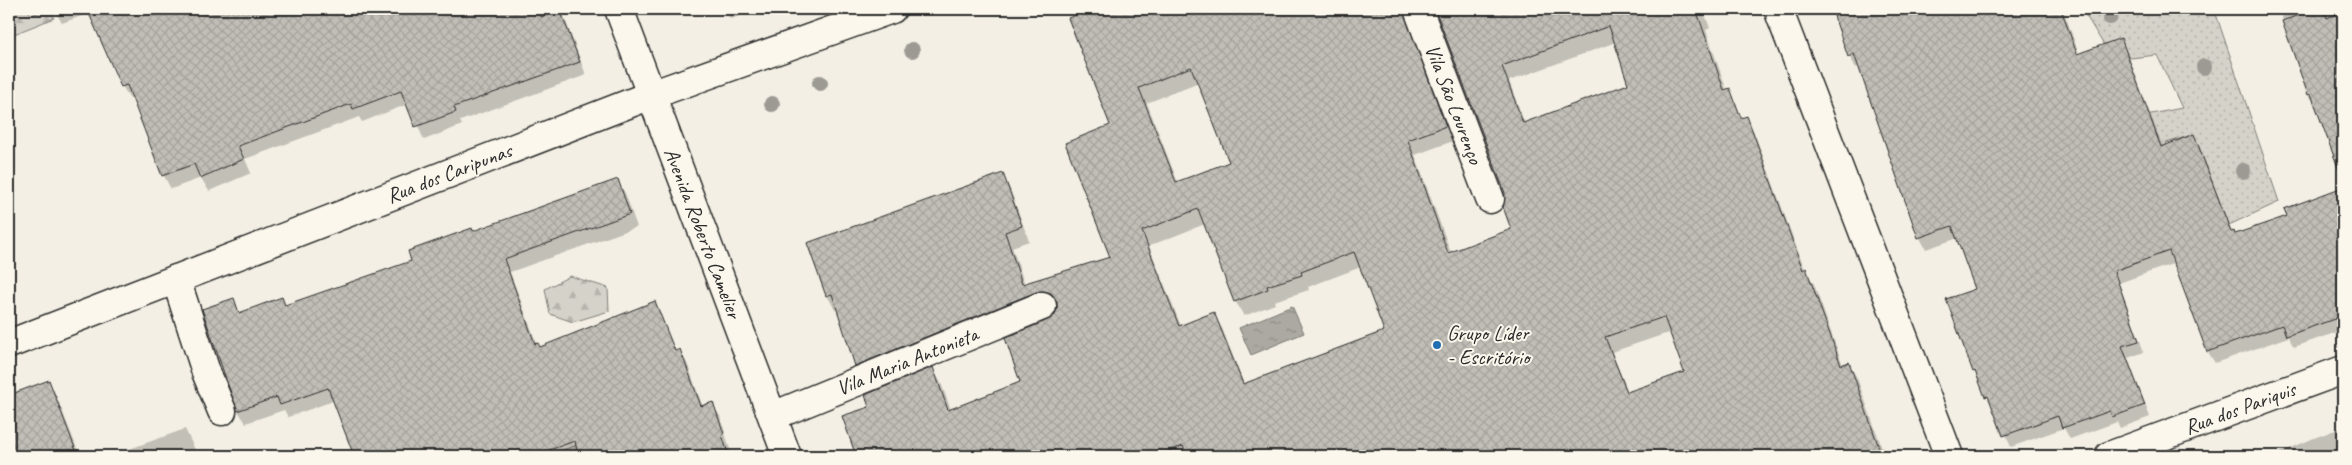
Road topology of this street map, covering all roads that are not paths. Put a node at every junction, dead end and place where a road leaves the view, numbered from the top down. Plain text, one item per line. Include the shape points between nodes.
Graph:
1 (619, 9) edge
2 (892, 9) edge
3 (1418, 9) edge
4 (1778, 9) edge
5 (651, 95) junction
6 (1490, 199) dead end
7 (176, 279) junction
8 (1042, 306) dead end
9 (9, 344) edge
10 (2343, 370) edge
11 (222, 411) dead end
12 (773, 416) junction
13 (787, 456) edge
14 (1949, 456) edge
15 (2109, 456) edge

1 - 5 street, Avenida Roberto Camelier
2 - 5 street, Rua dos Caripunas
3 - 6 street, Vila São Lourenço
4 - 14 street
5 - 7 street, Rua dos Caripunas
5 - 12 street, Avenida Roberto Camelier
7 - 9 street, Rua dos Caripunas
7 - 11 street
8 - 12 street, Vila Maria Antonieta
10 - 15 street, Rua dos Pariquis
12 - 13 street, Avenida Roberto Camelier

